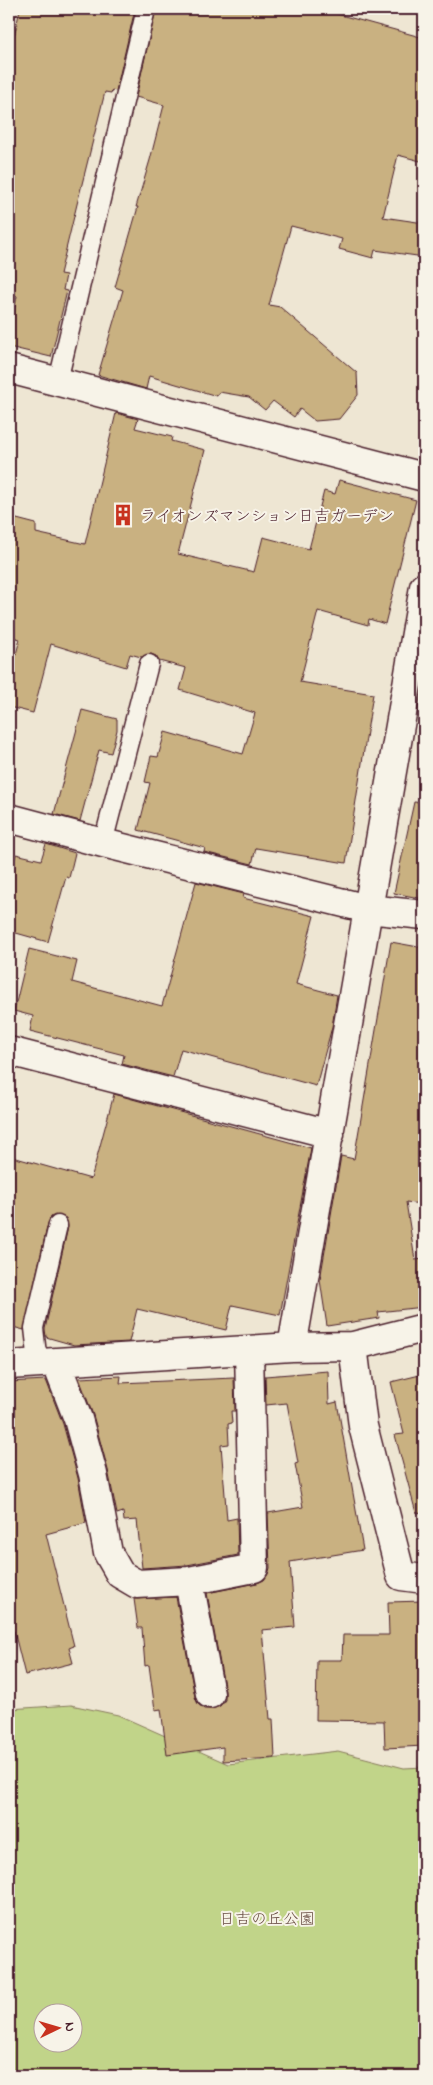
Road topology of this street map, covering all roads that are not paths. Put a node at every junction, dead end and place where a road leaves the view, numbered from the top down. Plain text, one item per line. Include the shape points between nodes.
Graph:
1 (146, 9) edge
2 (9, 369) edge
3 (58, 382) junction
4 (424, 477) edge
5 (424, 587) edge
6 (149, 664) dead end
7 (9, 818) edge
8 (103, 843) junction
9 (368, 909) junction
10 (424, 915) edge
11 (9, 1051) edge
12 (330, 1134) junction
13 (58, 1225) dead end
14 (424, 1328) edge
15 (353, 1346) junction
16 (292, 1347) junction
17 (249, 1350) junction
18 (47, 1363) junction
19 (9, 1365) edge
20 (424, 1579) edge
21 (189, 1581) junction
22 (210, 1694) dead end

1 - 3 lane
2 - 3 street
3 - 4 street
5 - 9 street
6 - 8 lane
7 - 8 street
8 - 9 street
9 - 10 street
9 - 12 street
11 - 12 street
12 - 16 street via 318,1186
13 - 18 lane via 34,1328
14 - 15 street
15 - 16 street
15 - 20 street via 363,1426 401,1576
16 - 17 street
17 - 18 street
17 - 21 street via 254,1568
18 - 19 street
18 - 21 street via 78,1419 91,1464 108,1553 120,1574 137,1584
21 - 22 street

